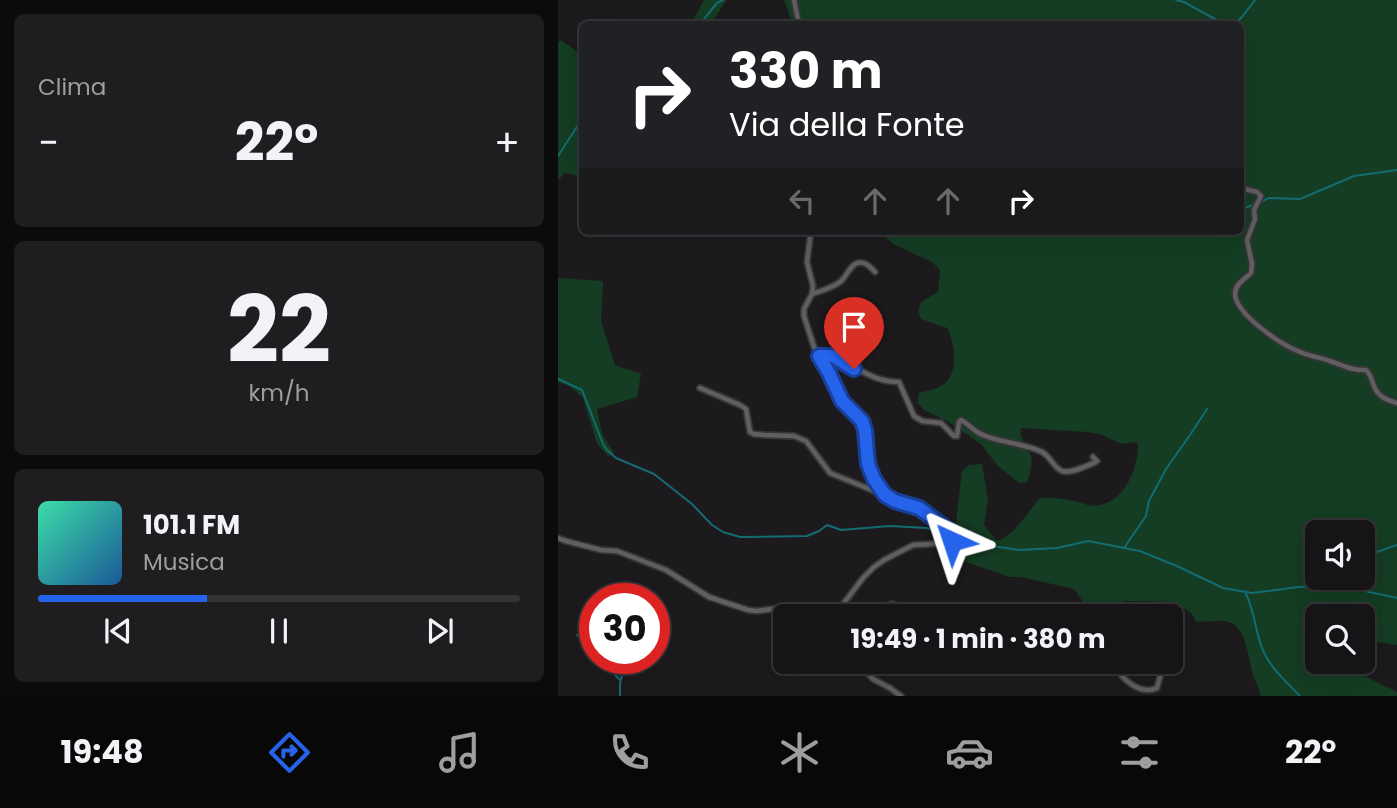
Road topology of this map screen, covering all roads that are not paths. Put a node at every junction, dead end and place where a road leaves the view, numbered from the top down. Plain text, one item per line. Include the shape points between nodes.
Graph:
1 (794, 0) edge
2 (798, 21) edge
3 (1244, 189) edge
4 (810, 235) edge
5 (875, 272) dead end
6 (812, 294) junction
7 (819, 356) junction
8 (700, 388) dead end
9 (1397, 403) edge
10 (1093, 457) dead end
11 (885, 495) junction
12 (558, 537) edge
13 (843, 604) edge
14 (773, 609) edge
15 (869, 674) edge
16 (1120, 674) edge
17 (1161, 674) edge
18 (901, 696) edge

1 - 2 street
3 - 9 street via 1261,196 1247,240 1251,273 1236,286 1238,305 1256,324 1298,351 1366,370 1378,393
4 - 6 street via 806,262
5 - 6 street via 857,263 839,284
6 - 7 street via 804,316
7 - 10 street via 833,356 862,373 899,382 914,416 941,423 954,436 960,420 964,421 984,436 1042,452 1062,471 1094,463
7 - 11 street via 842,401 862,421 868,464
8 - 11 street via 746,409 750,432 806,440 830,473
11 - 13 street via 919,508 954,535 952,541 913,545 884,559
12 - 14 street via 617,551 666,570 708,597 748,610
15 - 18 street
16 - 17 street via 1128,683 1151,691 1157,688

